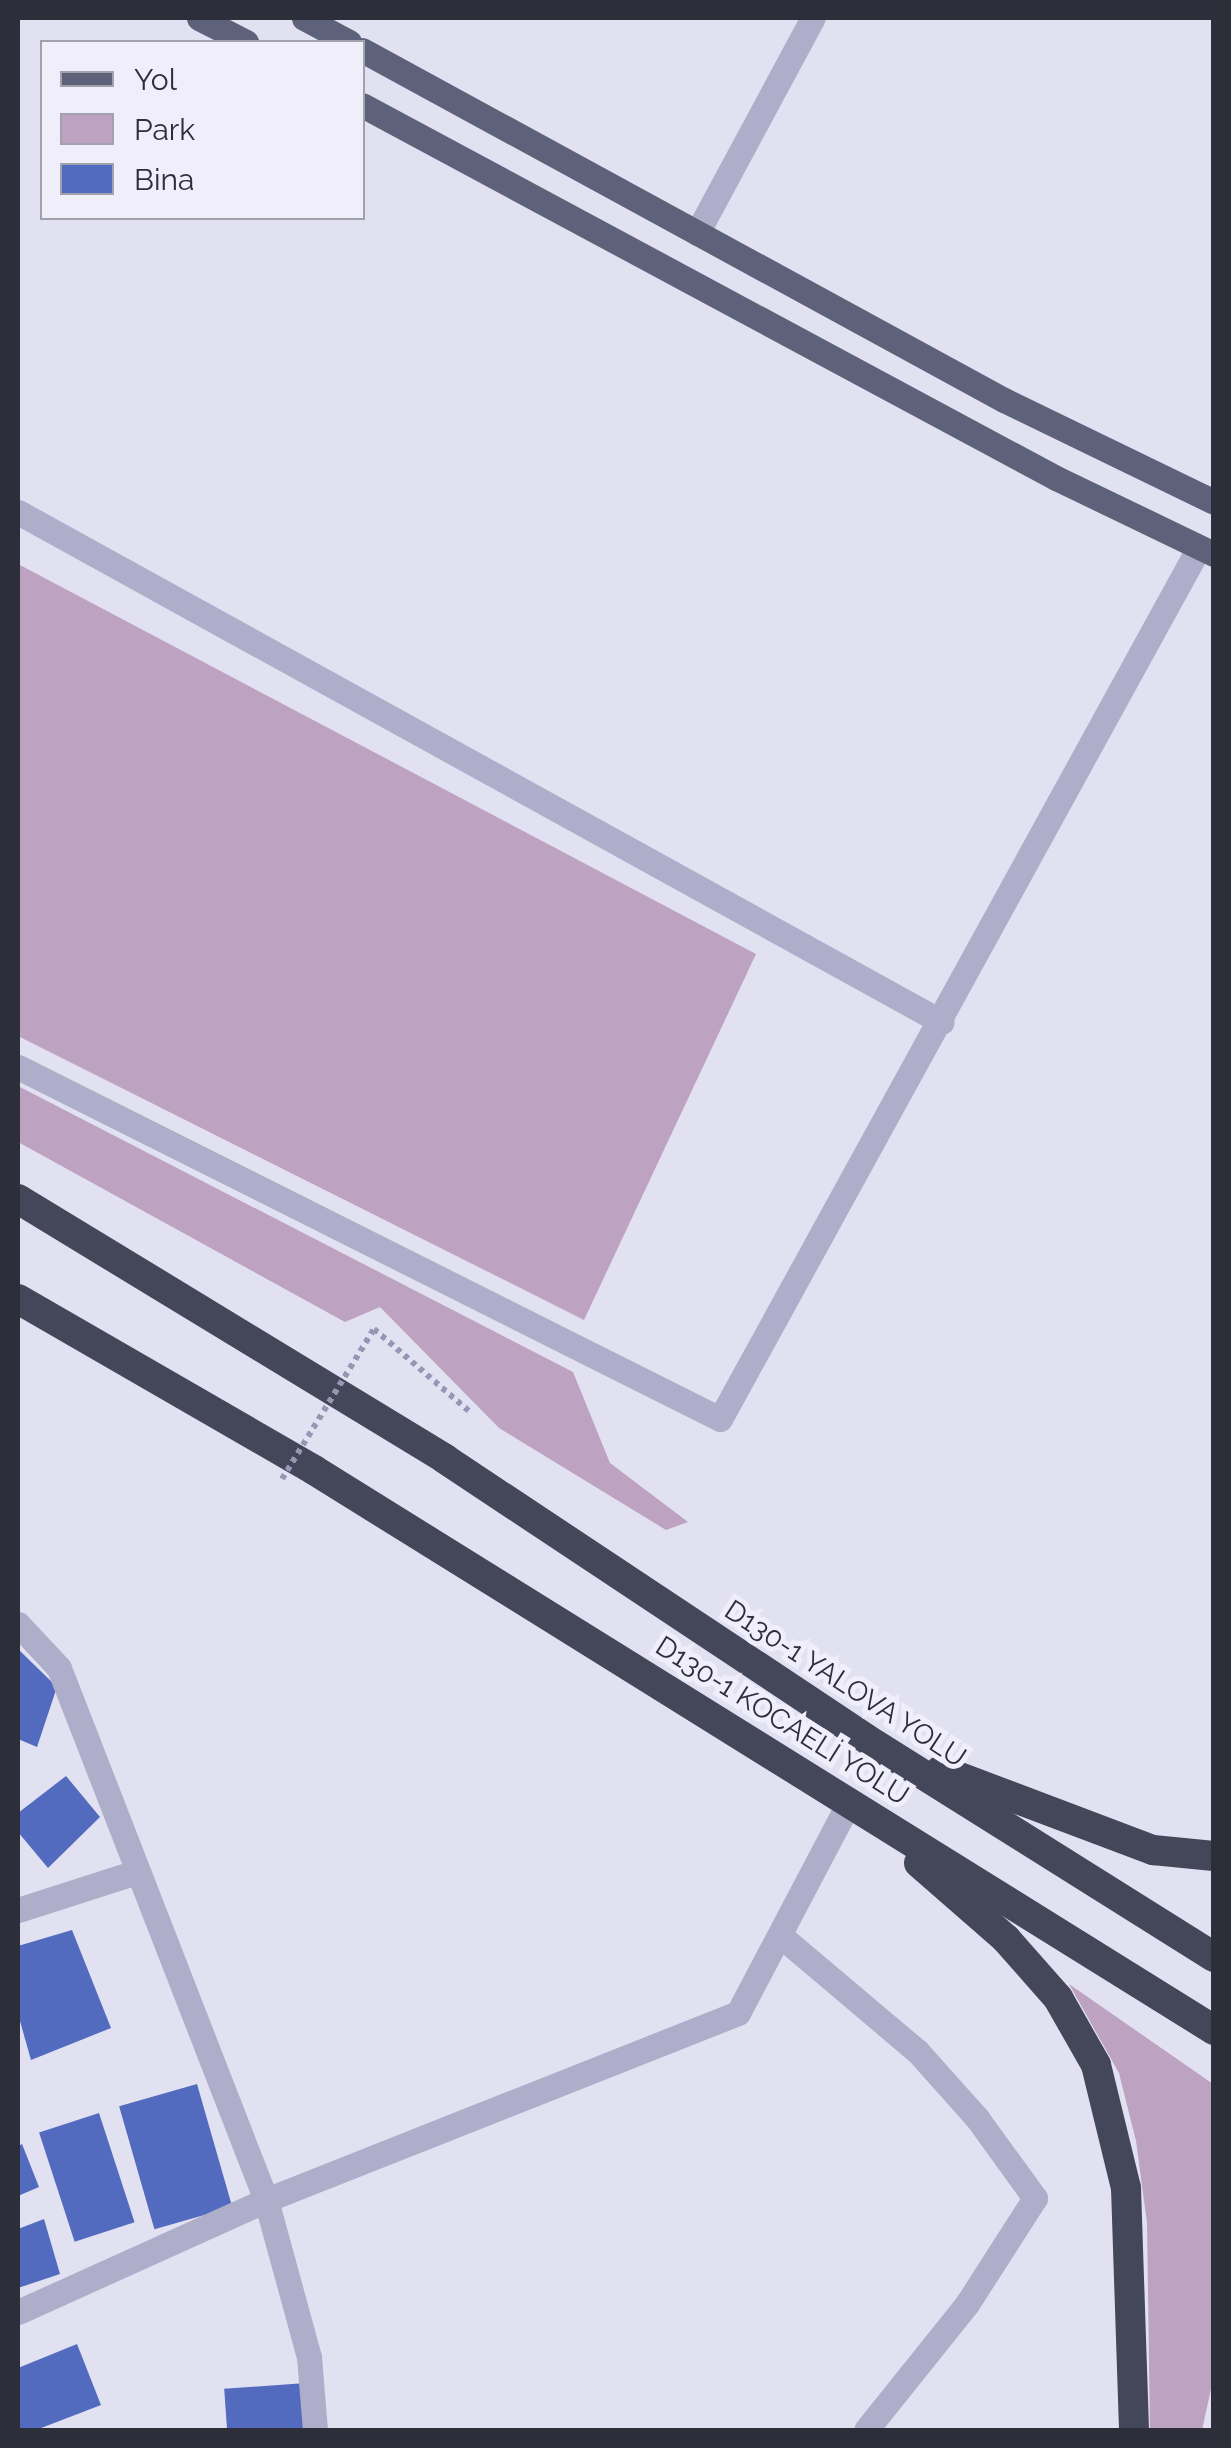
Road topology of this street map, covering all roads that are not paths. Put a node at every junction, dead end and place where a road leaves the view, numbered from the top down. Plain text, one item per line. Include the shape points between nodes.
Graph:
1 (199, 18) edge
2 (304, 18) edge
3 (813, 18) edge
4 (242, 40) edge
5 (345, 40) edge
6 (365, 52) edge
7 (365, 107) edge
8 (697, 233) junction
9 (1214, 502) edge
10 (18, 512) edge
11 (1206, 552) edge
12 (942, 1022) junction
13 (18, 1067) edge
14 (18, 1199) edge
15 (18, 1300) edge
16 (18, 1624) edge
17 (876, 1745) junction
18 (850, 1801) junction
19 (1214, 1856) edge
20 (133, 1873) junction
21 (18, 1910) edge
22 (782, 1936) junction
23 (1214, 1958) edge
24 (1214, 2030) edge
25 (266, 2200) junction
26 (18, 2312) edge
27 (315, 2430) edge
28 (866, 2430) edge
29 (1134, 2430) edge

1 - 4 main road
2 - 5 main road
3 - 8 street
6 - 8 main road
7 - 11 main road
8 - 9 main road via 1090,445
10 - 12 street
11 - 12 street
12 - 13 street via 720,1419
14 - 17 highway, D130-1 YALOVA YOLU via 445,1459
15 - 18 highway, D130-1 KOCAELİ YOLU via 268,1442
16 - 20 street via 58,1668
17 - 19 highway via 1120,1839
17 - 23 highway, D130-1 YALOVA YOLU
18 - 22 street
18 - 24 highway, D130-1 KOCAELİ YOLU
18 - 29 highway via 1006,1939 1058,1998 1096,2065 1126,2188
20 - 21 street
20 - 25 street
22 - 25 street via 738,2013
22 - 28 street via 918,2052 978,2118 1034,2198 967,2304
25 - 26 street
25 - 27 street via 309,2357

